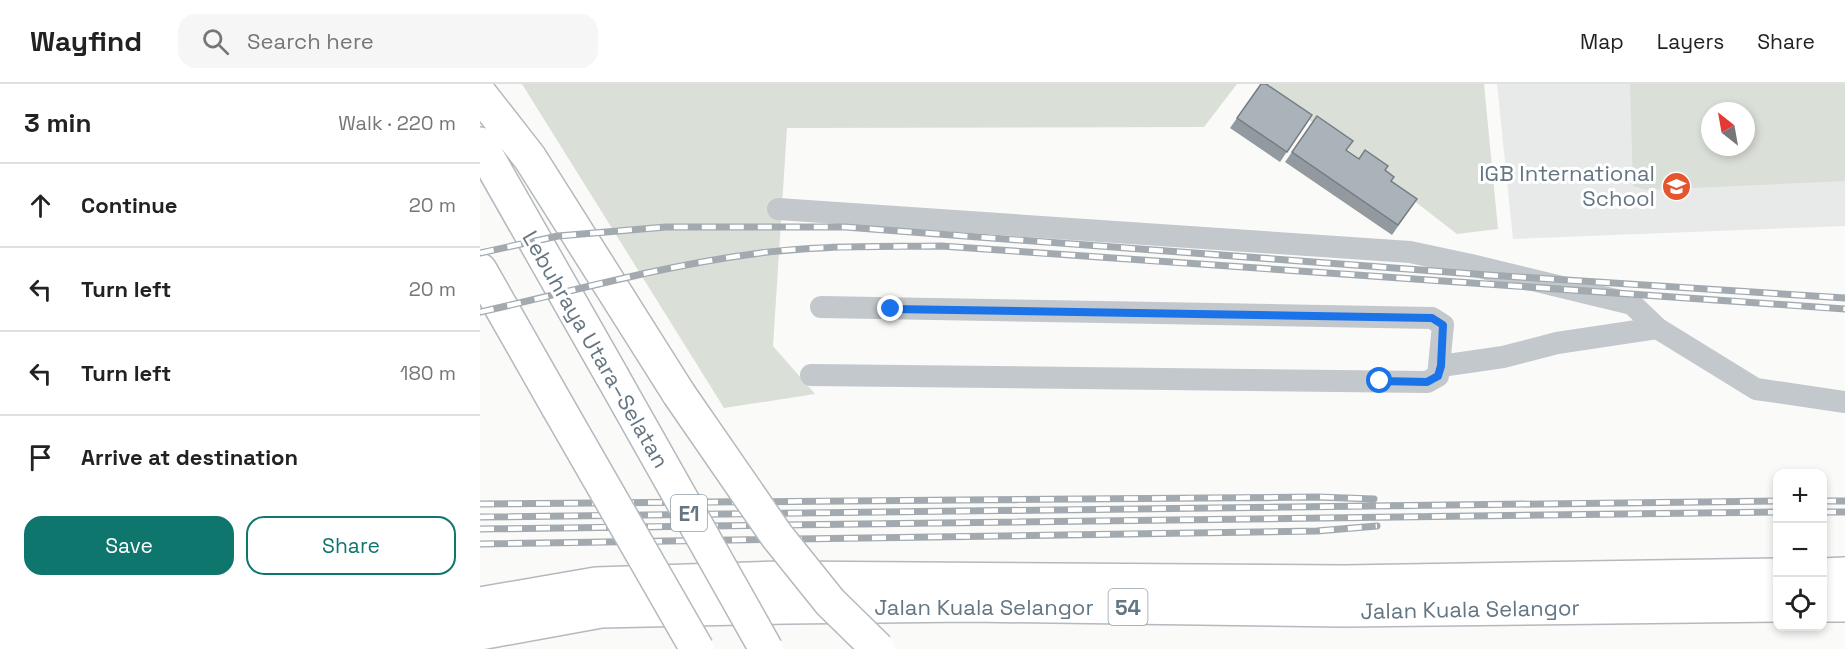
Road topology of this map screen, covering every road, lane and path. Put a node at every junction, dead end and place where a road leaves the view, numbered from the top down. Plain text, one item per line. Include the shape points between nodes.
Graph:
1 (480, 94) edge
2 (480, 144) edge
3 (778, 209) dead end
4 (480, 270) edge
5 (821, 308) dead end
6 (1657, 328) junction
7 (1441, 366) junction
8 (812, 375) dead end
9 (1845, 402) edge
10 (1845, 574) edge
11 (1773, 575) edge
12 (1827, 575) edge
13 (480, 604) edge
14 (1845, 604) edge
15 (1773, 605) edge
16 (1827, 605) edge
17 (480, 633) edge
18 (697, 649) edge
19 (766, 649) edge
20 (878, 649) edge

1 - 20 highway, bridge via 530,158 679,394 777,536 830,602
2 - 19 highway, Lebuhraya Utara–Selatan / E1, bridge
3 - 6 street via 1410,252 1632,304
4 - 18 highway, bridge
5 - 7 street via 1432,318 1443,325
6 - 7 street
6 - 9 street via 1756,389
7 - 8 street via 1438,376 1427,382
10 - 12 highway
11 - 13 highway, Jalan Kuala Selangor / 54 via 1345,582 781,578 596,584
14 - 16 highway
15 - 17 highway, Jalan Kuala Selangor / 54 via 1344,610 970,605 763,607 601,611

